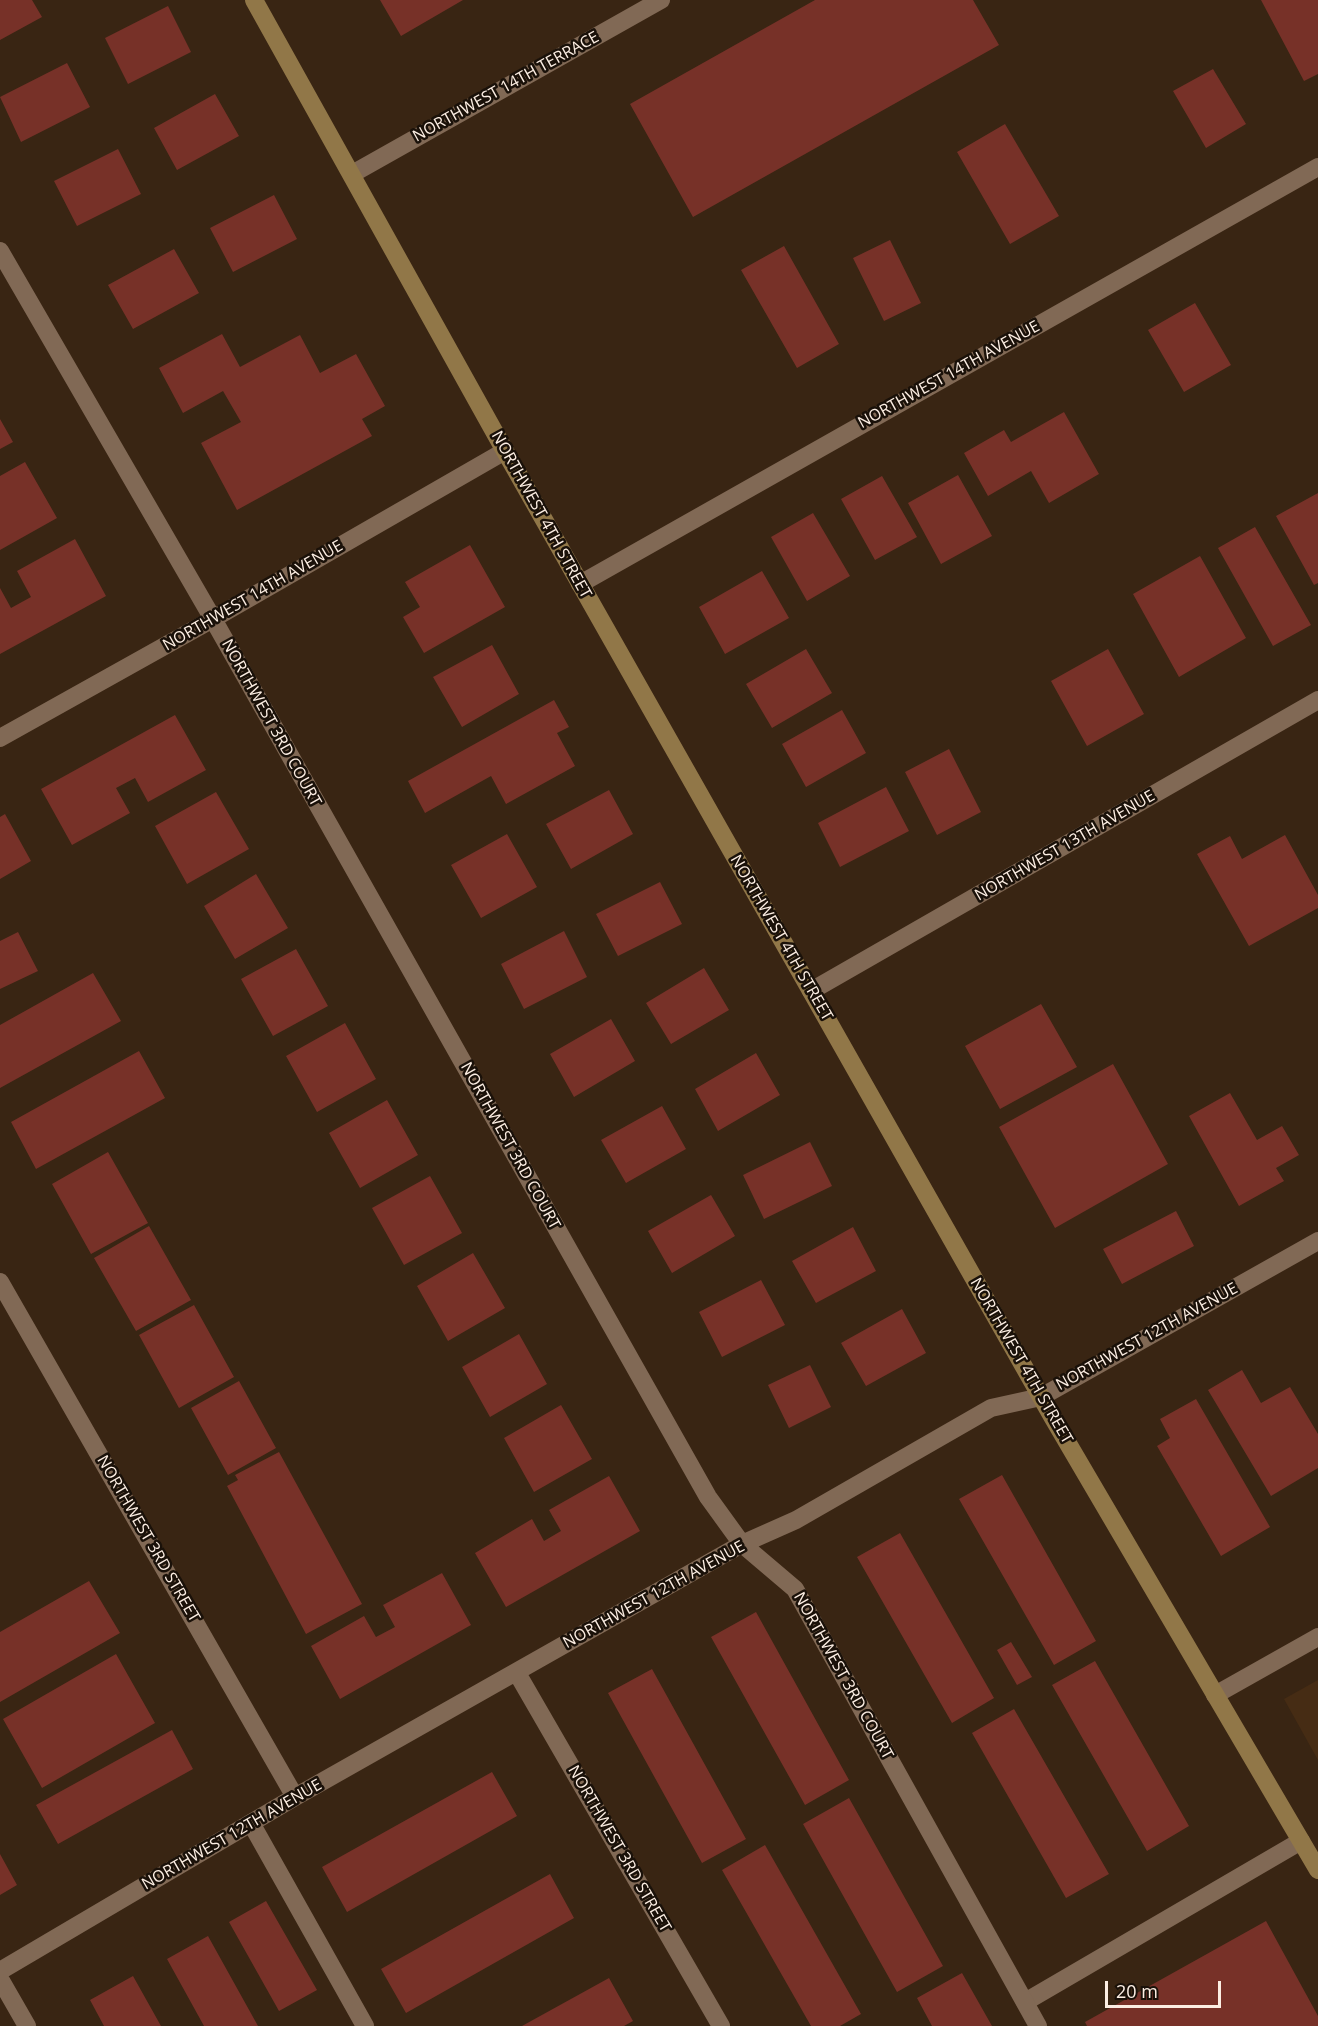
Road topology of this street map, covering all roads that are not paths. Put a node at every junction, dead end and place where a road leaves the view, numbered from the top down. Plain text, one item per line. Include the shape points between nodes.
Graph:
1 (254, 0) edge
2 (661, 0) edge
3 (1318, 167) edge
4 (352, 174) junction
5 (0, 251) edge
6 (505, 451) junction
7 (580, 584) junction
8 (213, 619) junction
9 (1318, 700) edge
10 (0, 738) edge
11 (811, 991) junction
12 (1318, 1241) edge
13 (0, 1282) edge
14 (1041, 1397) junction
15 (742, 1544) junction
16 (1318, 1637) edge
17 (517, 1673) junction
18 (1215, 1695) junction
19 (295, 1797) junction
20 (251, 1823) junction
21 (1301, 1840) junction
22 (1318, 1870) edge
23 (0, 1971) edge
24 (0, 1979) edge
25 (1025, 2002) junction
26 (27, 2026) edge
27 (366, 2026) edge
28 (721, 2026) edge
29 (1038, 2026) edge

1 - 4 street, NORTHWEST 4TH STREET
2 - 4 street, NORTHWEST 14TH TERRACE
3 - 7 street, NORTHWEST 14TH AVENUE
4 - 6 street, NORTHWEST 4TH STREET
5 - 8 street, NORTHWEST 3RD COURT
6 - 7 street, NORTHWEST 4TH STREET
6 - 8 street, NORTHWEST 14TH AVENUE
7 - 11 street, NORTHWEST 4TH STREET
8 - 10 street, NORTHWEST 14TH AVENUE
8 - 15 street, NORTHWEST 3RD COURT via 708,1497
9 - 11 street, NORTHWEST 13TH AVENUE
11 - 14 street, NORTHWEST 4TH STREET
12 - 14 street, NORTHWEST 12TH AVENUE
13 - 19 street, NORTHWEST 3RD STREET
14 - 15 street, NORTHWEST 12TH AVENUE via 991,1408 795,1520
14 - 18 street, NORTHWEST 4TH STREET
15 - 17 street, NORTHWEST 12TH AVENUE
15 - 25 street, NORTHWEST 3RD COURT via 795,1589
16 - 18 street
17 - 19 street, NORTHWEST 12TH AVENUE
17 - 28 street, NORTHWEST 3RD STREET
18 - 21 street, NORTHWEST 4TH STREET
19 - 20 street, NORTHWEST 12TH AVENUE
20 - 23 street, NORTHWEST 12TH AVENUE
20 - 27 street
21 - 22 street, NORTHWEST 4TH STREET
21 - 25 street
24 - 26 street
25 - 29 street, NORTHWEST 3RD COURT

